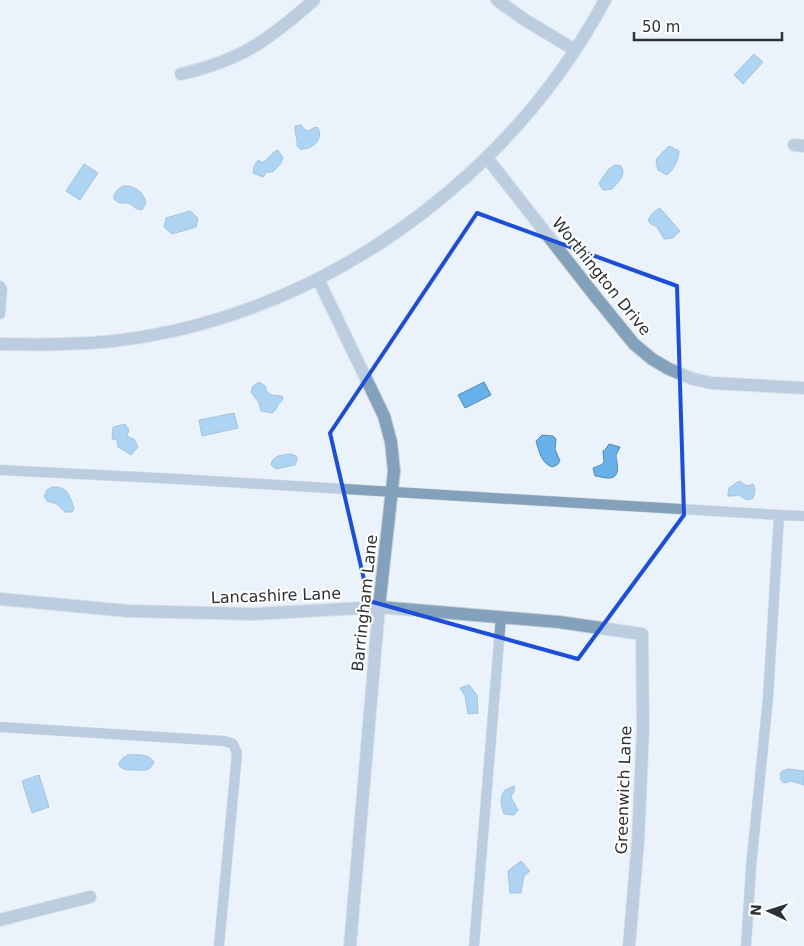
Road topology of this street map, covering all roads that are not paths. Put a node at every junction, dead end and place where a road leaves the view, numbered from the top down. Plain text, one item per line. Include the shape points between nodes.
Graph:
1 (314, 0) edge
2 (497, 0) edge
3 (605, 0) edge
4 (575, 50) junction
5 (181, 74) dead end
6 (487, 158) junction
7 (318, 279) junction
8 (0, 286) edge
9 (0, 314) edge
10 (0, 344) edge
11 (804, 388) edge
12 (0, 470) edge
13 (392, 491) junction
14 (779, 515) junction
15 (804, 516) edge
16 (0, 599) edge
17 (379, 607) junction
18 (500, 617) junction
19 (642, 634) joint
20 (0, 727) edge
21 (90, 897) dead end
22 (0, 920) edge
23 (219, 946) edge
24 (350, 946) edge
25 (474, 946) edge
26 (629, 946) edge
27 (746, 946) edge

1 - 5 street via 256,46 229,59
2 - 4 street
3 - 4 street
4 - 6 street via 552,83
6 - 7 street via 400,230
6 - 11 street, Worthington Drive via 634,344 652,359 693,379 712,383
7 - 10 street via 221,319 172,331 117,340
7 - 13 street, Barringham Lane via 384,416 391,442
8 - 9 lane
12 - 13 lane
13 - 14 lane
13 - 17 street, Barringham Lane
14 - 15 lane
14 - 27 lane via 768,698
16 - 17 street, Lancashire Lane via 137,612 254,614
17 - 18 street, Lancashire Lane
17 - 24 street, Barringham Lane
18 - 19 street, Lancashire Lane
18 - 25 lane
19 - 26 street, Greenwich Lane via 643,729
20 - 23 lane via 233,744 237,752
21 - 22 street

